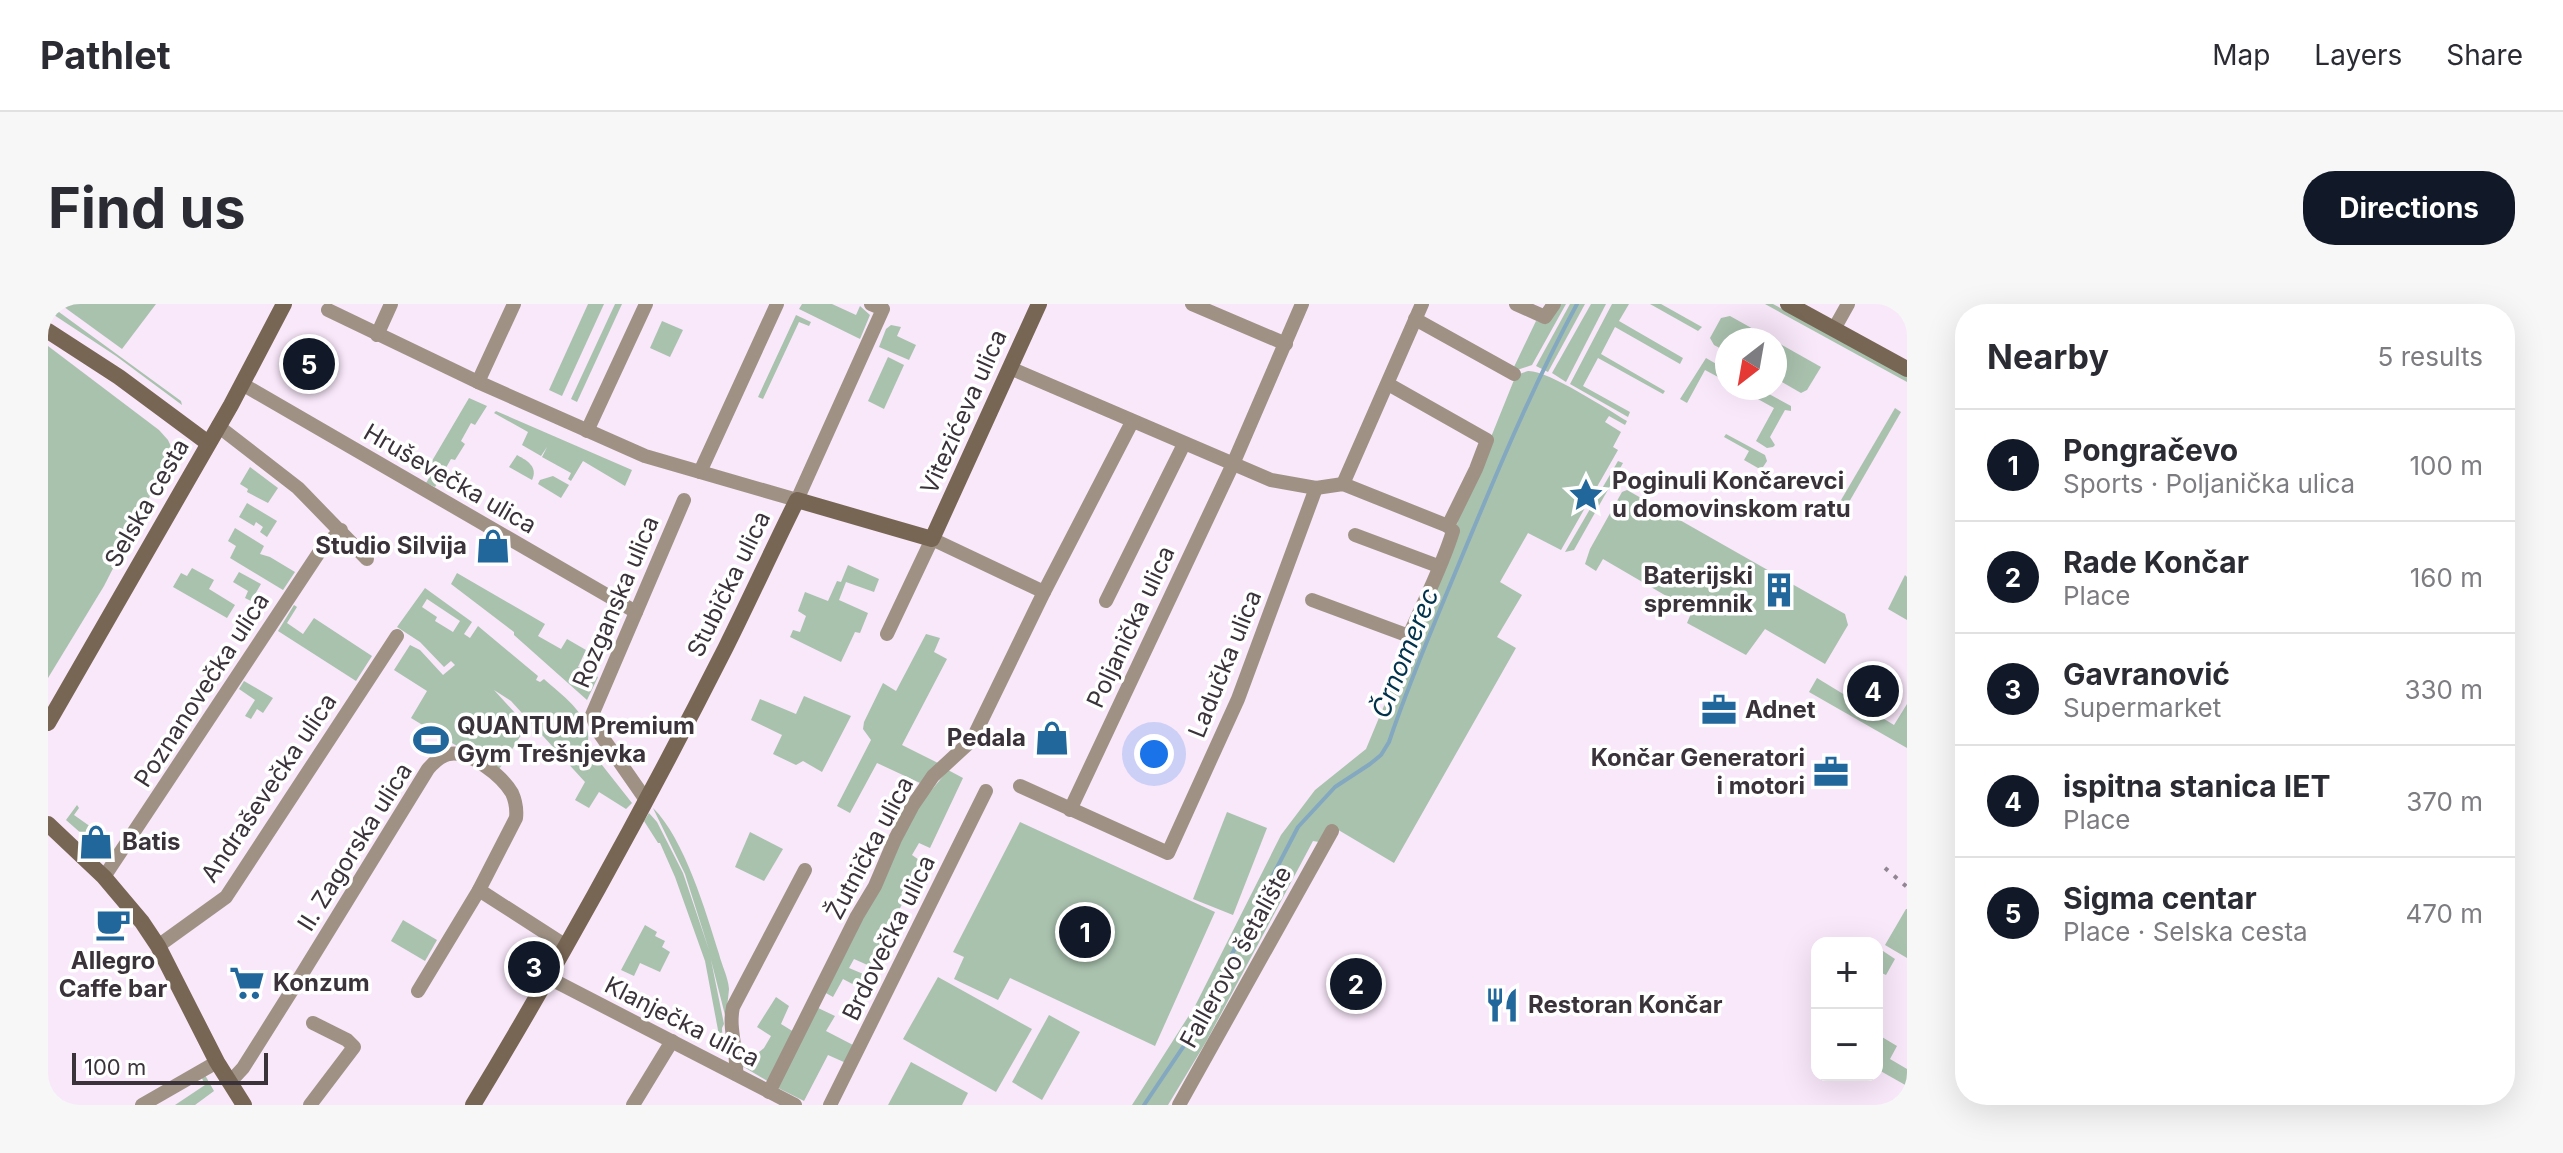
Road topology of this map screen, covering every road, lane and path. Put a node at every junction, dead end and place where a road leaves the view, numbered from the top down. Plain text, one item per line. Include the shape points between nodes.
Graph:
1 (284, 304) edge
2 (391, 304) edge
3 (514, 304) edge
4 (646, 304) edge
5 (777, 304) edge
6 (1039, 304) edge
7 (1192, 304) edge
8 (1302, 304) edge
9 (1422, 304) edge
10 (1516, 304) edge
11 (1554, 304) edge
12 (1788, 304) edge
13 (1847, 306) edge
14 (877, 307) edge
15 (328, 310) dead end
16 (1415, 319) junction
17 (1834, 329) junction
18 (48, 331) edge
19 (377, 335) junction
20 (1286, 344) junction
21 (1010, 368) junction
22 (1907, 369) edge
23 (1514, 374) dead end
24 (478, 382) junction
25 (242, 384) junction
26 (1388, 384) junction
27 (1132, 422) junction
28 (218, 426) junction
29 (587, 431) junction
30 (208, 443) junction
31 (1184, 444) junction
32 (1233, 464) junction
33 (700, 472) junction
34 (1343, 484) junction
35 (1316, 488) junction
36 (684, 500) dead end
37 (797, 500) junction
38 (1448, 526) junction
39 (341, 530) junction
40 (1355, 535) dead end
41 (932, 539) junction
42 (367, 559) dead end
43 (1438, 566) junction
44 (1044, 592) junction
45 (1312, 600) dead end
46 (1106, 601) dead end
47 (636, 612) junction
48 (887, 634) dead end
49 (397, 636) dead end
50 (48, 723) edge
51 (1020, 786) dead end
52 (986, 791) dead end
53 (646, 800) junction
54 (1070, 810) junction
55 (48, 824) edge
56 (1332, 831) dead end
57 (55, 835) edge
58 (805, 870) dead end
59 (104, 877) junction
60 (479, 890) junction
61 (158, 946) junction
62 (566, 946) junction
63 (549, 978) junction
64 (418, 991) dead end
65 (313, 1023) dead end
66 (672, 1041) junction
67 (217, 1062) junction
68 (736, 1074) junction
69 (230, 1082) junction
70 (769, 1092) junction
71 (142, 1105) edge
72 (244, 1105) edge
73 (310, 1105) edge
74 (473, 1105) edge
75 (633, 1105) edge
76 (795, 1105) edge
77 (830, 1105) edge
78 (1179, 1105) edge

1 - 25 street, Selska cesta
2 - 19 street
3 - 24 street
4 - 29 street
5 - 33 street
6 - 21 street, Vitezićeva ulica
7 - 20 street
8 - 20 street, Poljanička ulica
9 - 16 street
10 - 11 street via 1545,317
12 - 17 street
13 - 17 street
14 - 37 street
15 - 19 street
16 - 23 street
16 - 26 street
17 - 22 street
18 - 30 street
19 - 24 street
20 - 32 street, Poljanička ulica
21 - 27 street
21 - 41 street, Vitezićeva ulica
24 - 29 street
25 - 28 street, Selska cesta
25 - 47 street, Hruševečka ulica
26 - 34 street
26 - 38 street via 1487,440
27 - 31 street
27 - 44 street
28 - 30 street, Selska cesta
28 - 39 street via 298,488
29 - 33 street
30 - 50 street, Selska cesta
31 - 32 street
31 - 46 street
32 - 35 street via 1274,481
32 - 54 street, Poljanička ulica
33 - 37 street
34 - 35 street
34 - 38 street
35 - 54 street, Ladučka ulica via 1238,699 1168,853
36 - 47 street, Rozganska ulica
37 - 41 street, Stubička ulica
37 - 53 street, Stubička ulica
38 - 43 street via 1453,531
39 - 42 street
39 - 59 street, Poznanovečka ulica via 320,551
40 - 43 street
41 - 44 street, Stubička ulica
41 - 48 street
43 - 45 street via 1409,636
44 - 70 street, Žutnička ulica via 972,740 933,776 913,805
47 - 53 street, Rozganska ulica via 593,722
49 - 61 street, Andraševečka ulica via 226,897
51 - 54 street
52 - 77 street, Brdovečka ulica
53 - 62 street, Stubička ulica
55 - 57 street
56 - 78 street, Fallerovo šetalište
57 - 59 street
58 - 68 street via 733,1007
59 - 61 street
60 - 62 street
60 - 64 street, II. Zagorska ulica
60 - 69 street, II. Zagorska ulica via 512,830 517,807 497,776 470,758 450,754 428,769 286,1001
61 - 67 street
62 - 63 street, Stubička ulica
63 - 66 street, Klanječka ulica
63 - 74 street, Stubička ulica
65 - 73 street via 354,1047
66 - 68 street, Klanječka ulica
66 - 75 street
67 - 69 street
67 - 71 street
68 - 70 street, Klanječka ulica
69 - 72 street
70 - 76 street, Klanječka ulica

